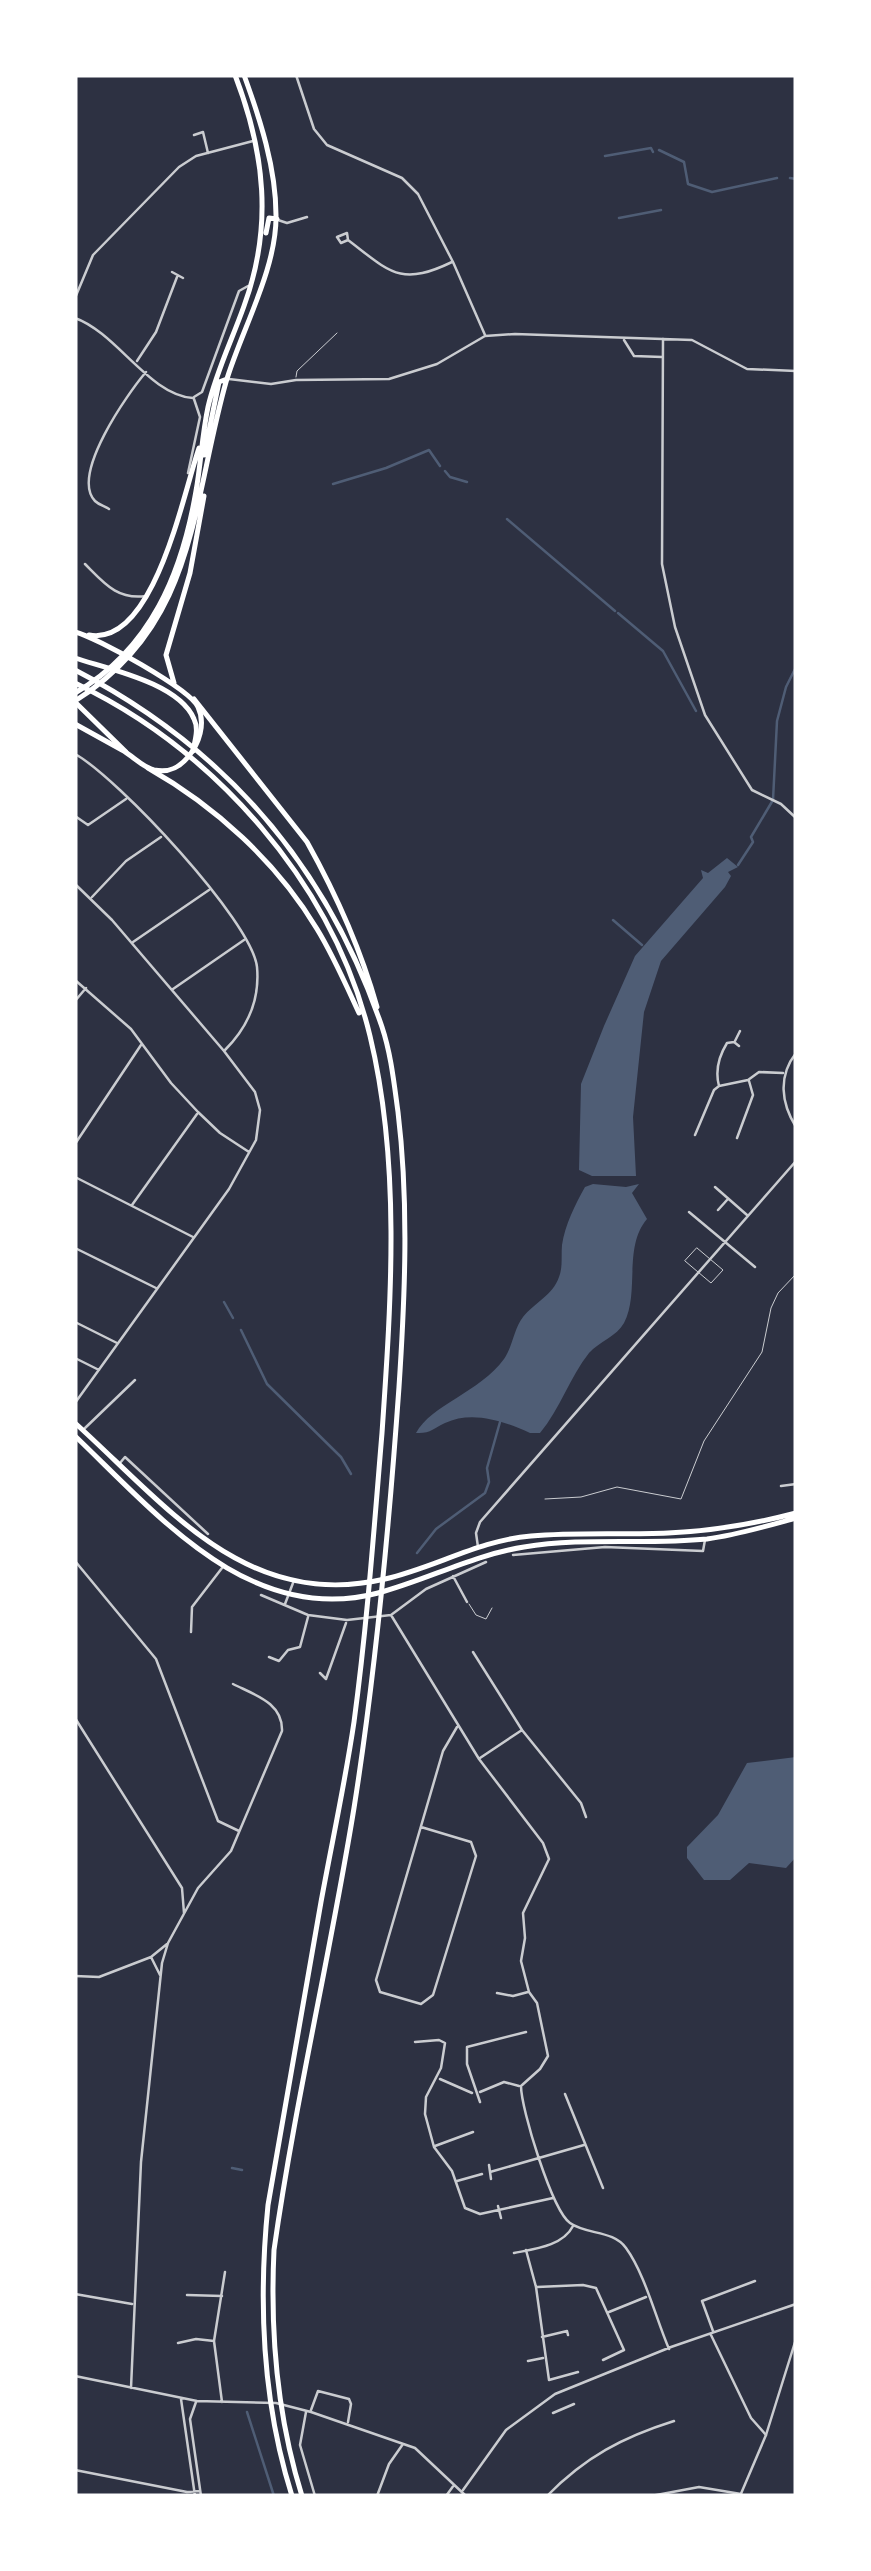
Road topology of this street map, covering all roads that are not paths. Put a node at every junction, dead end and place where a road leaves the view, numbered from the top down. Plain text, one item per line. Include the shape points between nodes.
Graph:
1 (235, 75) edge
2 (244, 75) edge
3 (296, 75) edge
4 (194, 134) dead end
5 (256, 140) junction
6 (208, 153) junction
7 (307, 217) dead end
8 (276, 219) junction
9 (276, 228) junction
10 (348, 240) dead end
11 (261, 245) junction
12 (258, 258) junction
13 (453, 262) junction
14 (172, 272) dead end
15 (177, 277) junction
16 (183, 278) dead end
17 (251, 286) junction
18 (75, 298) edge
19 (75, 318) edge
20 (479, 324) junction
21 (336, 332) dead end
22 (485, 336) junction
23 (623, 337) junction
24 (663, 338) junction
25 (478, 339) junction
26 (664, 357) junction
27 (135, 363) junction
28 (796, 371) edge
29 (146, 372) junction
30 (227, 379) junction
31 (296, 380) junction
32 (193, 398) junction
33 (204, 432) junction
34 (202, 471) junction
35 (188, 480) junction
36 (110, 509) dead end
37 (81, 570) dead end
38 (146, 596) junction
39 (130, 598) junction
40 (138, 610) junction
41 (78, 633) edge
42 (75, 658) edge
43 (75, 670) edge
44 (75, 684) edge
45 (176, 686) junction
46 (75, 699) edge
47 (194, 699) junction
48 (77, 725) edge
49 (198, 733) junction
50 (126, 752) junction
51 (75, 754) edge
52 (148, 768) junction
53 (129, 797) junction
54 (75, 816) edge
55 (796, 818) edge
56 (162, 836) junction
57 (75, 884) edge
58 (210, 889) junction
59 (91, 898) junction
60 (246, 939) junction
61 (132, 942) junction
62 (75, 980) edge
63 (86, 988) junction
64 (172, 990) junction
65 (75, 1002) edge
66 (382, 1028) junction
67 (740, 1031) dead end
68 (369, 1034) junction
69 (734, 1042) junction
70 (142, 1044) junction
71 (740, 1046) dead end
72 (224, 1050) junction
73 (796, 1052) edge
74 (784, 1074) junction
75 (748, 1080) junction
76 (719, 1086) junction
77 (198, 1112) junction
78 (796, 1127) edge
79 (740, 1130) junction
80 (748, 1132) dead end
81 (706, 1133) dead end
82 (737, 1138) dead end
83 (75, 1144) edge
84 (249, 1152) junction
85 (796, 1161) edge
86 (75, 1177) edge
87 (715, 1186) dead end
88 (728, 1198) junction
89 (131, 1206) junction
90 (718, 1210) dead end
91 (689, 1212) dead end
92 (748, 1216) junction
93 (194, 1238) junction
94 (726, 1242) junction
95 (75, 1248) edge
96 (711, 1259) junction
97 (755, 1267) dead end
98 (698, 1274) junction
99 (796, 1274) edge
100 (158, 1289) junction
101 (75, 1322) edge
102 (118, 1344) junction
103 (75, 1358) edge
104 (100, 1370) junction
105 (135, 1380) dead end
106 (75, 1403) edge
107 (75, 1423) edge
108 (83, 1430) junction
109 (75, 1436) edge
110 (119, 1464) junction
111 (112, 1471) junction
112 (796, 1484) edge
113 (789, 1491) dead end
114 (545, 1498) dead end
115 (796, 1515) edge
116 (207, 1530) dead end
117 (705, 1539) junction
118 (478, 1548) junction
119 (514, 1555) dead end
120 (75, 1561) edge
121 (486, 1562) dead end
122 (223, 1567) junction
123 (452, 1575) junction
124 (293, 1582) junction
125 (290, 1593) junction
126 (261, 1594) dead end
127 (467, 1602) joint
128 (284, 1606) junction
129 (492, 1608) dead end
130 (308, 1615) junction
131 (391, 1615) junction
132 (347, 1620) junction
133 (191, 1632) dead end
134 (473, 1652) dead end
135 (270, 1658) dead end
136 (320, 1674) dead end
137 (234, 1684) dead end
138 (75, 1718) edge
139 (458, 1726) junction
140 (522, 1730) junction
141 (478, 1759) junction
142 (586, 1817) dead end
143 (421, 1827) junction
144 (240, 1831) junction
145 (182, 1888) junction
146 (198, 1888) junction
147 (184, 1914) junction
148 (168, 1943) junction
149 (153, 1960) junction
150 (162, 1961) junction
151 (75, 1976) edge
152 (161, 1977) junction
153 (529, 1992) junction
154 (497, 1993) dead end
155 (505, 1995) junction
156 (505, 2001) dead end
157 (526, 2032) dead end
158 (518, 2034) junction
159 (415, 2042) dead end
160 (520, 2043) dead end
161 (445, 2047) junction
162 (453, 2047) dead end
163 (438, 2078) junction
164 (521, 2086) junction
165 (475, 2093) junction
166 (565, 2094) dead end
167 (480, 2102) dead end
168 (567, 2102) junction
169 (560, 2104) dead end
170 (473, 2132) dead end
171 (586, 2145) junction
172 (434, 2147) junction
173 (539, 2158) junction
174 (488, 2164) dead end
175 (490, 2172) junction
176 (482, 2174) dead end
177 (491, 2179) dead end
178 (456, 2181) junction
179 (603, 2188) dead end
180 (554, 2197) junction
181 (499, 2208) junction
182 (501, 2218) dead end
183 (573, 2225) junction
184 (526, 2250) junction
185 (514, 2253) dead end
186 (225, 2272) dead end
187 (755, 2281) dead end
188 (536, 2287) junction
189 (75, 2294) edge
190 (187, 2294) dead end
191 (224, 2296) junction
192 (648, 2296) junction
193 (134, 2304) junction
194 (796, 2304) edge
195 (609, 2312) junction
196 (567, 2330) dead end
197 (712, 2333) junction
198 (540, 2337) junction
199 (796, 2339) edge
200 (214, 2341) junction
201 (178, 2343) dead end
202 (632, 2347) dead end
203 (668, 2348) junction
204 (624, 2350) junction
205 (794, 2350) edge
206 (544, 2357) junction
207 (604, 2360) dead end
208 (528, 2361) dead end
209 (578, 2372) dead end
210 (75, 2376) edge
211 (131, 2388) junction
212 (180, 2398) junction
213 (197, 2401) junction
214 (223, 2403) junction
215 (574, 2404) dead end
216 (183, 2410) junction
217 (194, 2410) junction
218 (308, 2411) junction
219 (552, 2414) dead end
220 (674, 2422) dead end
221 (347, 2424) junction
222 (766, 2436) junction
223 (404, 2443) junction
224 (75, 2470) edge
225 (455, 2484) junction
226 (676, 2489) junction
227 (462, 2491) junction
228 (198, 2494) edge
229 (741, 2495) edge
230 (292, 2496) edge
231 (302, 2496) edge
232 (315, 2496) edge
233 (377, 2496) edge
234 (446, 2496) edge
235 (468, 2496) edge
236 (548, 2496) edge
237 (651, 2496) edge
238 (674, 2496) edge

1 - 5 highway
2 - 8 highway via 265,142
3 - 13 street via 319,136 411,184
4 - 6 street via 203,132
5 - 6 street
5 - 11 highway
6 - 18 street via 178,168 93,256
7 - 8 street
8 - 9 highway
8 - 11 highway via 269,218
9 - 12 highway
9 - 30 highway
10 - 13 street via 383,266 418,278
11 - 12 highway
12 - 17 highway
13 - 20 street
14 - 15 street
15 - 16 street
15 - 27 street via 156,332
17 - 32 street via 239,290 202,392
17 - 33 highway
19 - 27 street
20 - 22 street
20 - 25 street
21 - 31 lane
22 - 23 street
22 - 25 street
23 - 24 street
23 - 26 street via 634,356
24 - 26 street
24 - 28 street via 692,340 748,369
25 - 31 street via 437,364 389,379
26 - 55 street via 662,564 675,627 705,715 752,790
27 - 29 street
29 - 32 street
29 - 36 street via 118,410 92,465 89,489
30 - 31 street
30 - 34 highway
32 - 35 street via 200,417
33 - 34 highway
33 - 35 highway
34 - 35 highway
34 - 45 highway via 200,529 166,655
34 - 46 highway via 180,573 165,608 106,679
35 - 38 highway via 169,548
37 - 39 street via 86,563 113,592
38 - 39 street
38 - 40 highway
39 - 40 street
40 - 41 highway via 112,635
41 - 45 highway
42 - 49 highway via 150,682 189,710
43 - 66 highway via 176,732 282,836 336,922
44 - 68 highway via 178,748 264,831 316,906
45 - 47 highway
46 - 50 highway
47 - 49 highway via 201,714
47 - 66 highway via 322,868 367,970
48 - 50 highway
49 - 52 highway via 180,766
50 - 52 highway
51 - 53 street
52 - 68 highway via 202,801 297,900
53 - 54 street via 96,823
53 - 56 street
56 - 58 street
56 - 59 street
57 - 59 street
58 - 60 street
58 - 61 street
59 - 61 street
60 - 64 street
60 - 72 street via 257,964 254,1001 246,1027
61 - 64 street
62 - 63 street
63 - 65 street
63 - 70 street
64 - 72 street
66 - 231 highway via 406,1194 385,1566 353,1815 276,2236 272,2298 278,2386
67 - 69 street
68 - 230 highway via 386,1131 390,1326 371,1568 354,1724 268,2205 262,2298 268,2385
69 - 71 street
69 - 76 street via 720,1057
70 - 77 street
70 - 83 street
72 - 84 street via 260,1110
73 - 74 street
74 - 75 street via 759,1072
74 - 78 street via 784,1100
75 - 76 street
75 - 79 street via 753,1095
76 - 81 street via 697,1132
77 - 84 street
77 - 89 street
79 - 80 street
79 - 82 street
84 - 93 street
85 - 92 street
86 - 89 street
87 - 88 street
88 - 90 street
88 - 92 street
89 - 93 street
91 - 94 street
92 - 94 street
93 - 100 street
94 - 96 street
94 - 97 street
95 - 100 street
96 - 98 street
96 - 98 lane via 723,1270 711,1284
96 - 98 lane via 697,1248 686,1261
98 - 118 street via 480,1522
99 - 114 lane via 778,1293 762,1352 704,1441 681,1499 617,1487 581,1498
100 - 102 street
101 - 102 street
102 - 104 street
103 - 104 street
104 - 106 street
105 - 108 street
107 - 108 highway
108 - 110 highway
109 - 111 highway
110 - 111 highway
110 - 116 street via 125,1457
110 - 124 highway via 214,1548
111 - 122 highway
112 - 113 street via 784,1486
115 - 117 highway
115 - 118 highway via 666,1533 528,1536
117 - 119 street via 703,1550 604,1547
117 - 125 highway via 534,1545 374,1594
118 - 124 highway via 379,1581
120 - 144 street via 156,1659 218,1821
121 - 123 street
122 - 125 highway
122 - 133 street via 192,1607
123 - 127 street
123 - 131 street
124 - 125 street
125 - 128 street
126 - 128 street
127 - 129 lane via 486,1619
128 - 130 street
130 - 132 street
130 - 135 street via 300,1647 279,1661
131 - 132 street
131 - 139 street
132 - 136 street via 326,1679
134 - 140 street
137 - 144 street via 283,1717
138 - 145 street
139 - 141 street
139 - 143 street via 443,1751
140 - 141 street
140 - 142 street
141 - 153 street via 534,1827 549,1860 523,1913 521,1961
143 - 143 street via 376,1980 386,1996 422,2004 433,1995 476,1856 471,1842
144 - 146 street
145 - 146 street
145 - 147 street
146 - 147 street
147 - 148 street
148 - 149 street
148 - 150 street
149 - 150 street
149 - 150 street via 160,1954
149 - 151 street via 100,1977
149 - 152 street
150 - 152 street
152 - 193 street
153 - 155 street
153 - 164 street via 548,2056
154 - 155 street
155 - 156 street
157 - 158 street
158 - 160 street
158 - 165 street via 467,2047
159 - 161 street via 444,2041
161 - 162 street
161 - 163 street
163 - 165 street
163 - 172 street via 425,2101
164 - 165 street via 504,2082
164 - 173 street
165 - 167 street
166 - 168 street
168 - 169 street
168 - 171 street
170 - 172 street
171 - 173 street
171 - 179 street
172 - 178 street
173 - 175 street
173 - 180 street
174 - 175 street
175 - 177 street
176 - 178 street
178 - 181 street via 465,2208 480,2214
180 - 181 street
180 - 183 street
181 - 182 street
183 - 184 street via 557,2242
183 - 192 street via 624,2245
184 - 185 street
184 - 188 street
186 - 191 street
187 - 197 street via 702,2301
188 - 195 street via 596,2288
188 - 198 street
189 - 193 street
190 - 191 street
191 - 200 street
192 - 195 street
192 - 203 street
193 - 211 street
194 - 197 street
195 - 204 street
196 - 198 street
197 - 203 street
197 - 222 street
198 - 206 street
199 - 205 street
200 - 201 street
200 - 214 street
202 - 204 street
203 - 227 street via 540,2404 506,2430
204 - 207 street
205 - 222 street
206 - 208 street
206 - 209 street via 548,2380
210 - 211 street
211 - 212 street
212 - 213 street
212 - 216 street
213 - 214 street
213 - 217 street
214 - 218 street
215 - 219 street
216 - 217 street
216 - 228 street
217 - 228 street
218 - 221 street
218 - 221 street via 318,2391 349,2399
218 - 232 street via 300,2444
220 - 236 street via 606,2447
221 - 223 street
222 - 229 street
223 - 225 street
223 - 233 street
224 - 228 street
225 - 227 street
225 - 234 street
226 - 229 street
226 - 237 street
226 - 238 street
227 - 235 street

